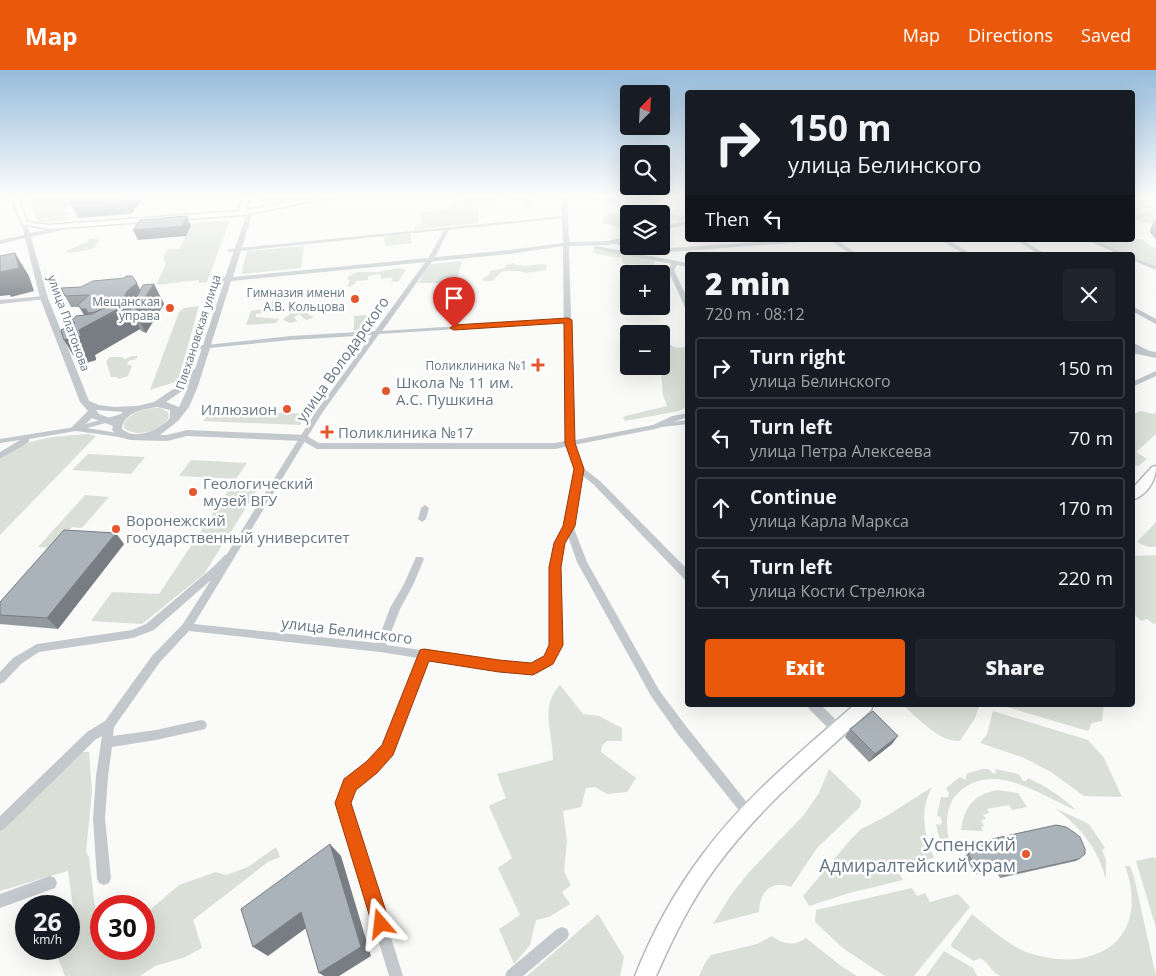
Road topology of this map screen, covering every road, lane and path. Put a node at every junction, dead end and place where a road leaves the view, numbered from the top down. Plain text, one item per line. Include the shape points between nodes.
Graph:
1 (22, 237) edge
2 (28, 237) edge
3 (237, 237) edge
4 (239, 237) edge
5 (359, 237) edge
6 (442, 237) edge
7 (565, 237) edge
8 (620, 240) edge
9 (0, 242) edge
10 (613, 242) junction
11 (778, 242) edge
12 (836, 242) edge
13 (947, 242) edge
14 (1022, 242) edge
15 (1095, 242) edge
16 (620, 244) edge
17 (566, 247) junction
18 (234, 249) junction
19 (670, 250) edge
20 (509, 252) junction
21 (851, 252) edge
22 (965, 252) edge
23 (1039, 252) edge
24 (1118, 252) edge
25 (1135, 259) edge
26 (429, 260) junction
27 (675, 263) junction
28 (685, 265) edge
29 (1156, 268) edge
30 (224, 280) junction
31 (44, 298) junction
32 (685, 300) edge
33 (0, 302) edge
34 (1135, 310) edge
35 (568, 320) junction
36 (1156, 322) edge
37 (378, 333) junction
38 (1135, 345) edge
39 (203, 347) junction
40 (1135, 351) edge
41 (1153, 354) edge
42 (1156, 373) edge
43 (1135, 384) edge
44 (85, 401) junction
45 (157, 404) junction
46 (139, 408) junction
47 (92, 412) junction
48 (125, 415) junction
49 (685, 416) edge
50 (175, 418) junction
51 (105, 421) junction
52 (685, 422) edge
53 (117, 424) junction
54 (655, 427) junction
55 (75, 429) junction
56 (187, 433) junction
57 (40, 435) junction
58 (124, 436) junction
59 (137, 437) junction
60 (305, 438) junction
61 (0, 441) edge
62 (570, 443) junction
63 (0, 456) edge
64 (579, 469) junction
65 (1156, 470) edge
66 (1135, 494) edge
67 (425, 508) dead end
68 (422, 520) dead end
69 (569, 526) junction
70 (236, 551) junction
71 (419, 559) dead end
72 (685, 574) edge
73 (187, 627) junction
74 (380, 648) junction
75 (424, 655) junction
76 (0, 679) edge
77 (815, 707) edge
78 (863, 707) edge
79 (109, 725) junction
80 (201, 725) dead end
81 (838, 730) junction
82 (108, 742) junction
83 (749, 814) junction
84 (0, 825) edge
85 (104, 878) dead end
86 (50, 883) dead end
87 (0, 901) edge
88 (562, 934) dead end
89 (396, 976) edge
90 (512, 976) edge
91 (645, 976) edge

1 - 9 street
2 - 31 street, улица Платонова
3 - 18 street, Плехановская улица
4 - 18 street, Плехановская улица
5 - 18 street
6 - 26 street, улица Володарского
7 - 17 street
8 - 10 street
10 - 16 street
10 - 17 street
11 - 19 street
12 - 21 street
13 - 22 street
14 - 23 street
15 - 24 street
17 - 20 street
17 - 35 street
18 - 30 street, Плехановская улица
20 - 26 street
20 - 27 street via 601,248
25 - 29 street
26 - 30 street
26 - 37 street, улица Володарского
27 - 28 street
27 - 32 street via 671,270
30 - 39 street, Плехановская улица
31 - 33 street
31 - 44 street, улица Платонова
34 - 36 street
35 - 37 street
35 - 62 street
37 - 39 street
37 - 60 street, улица Володарского via 319,413
38 - 41 street
39 - 45 street, Плехановская улица via 185,385
39 - 50 street, Плехановская улица via 190,396
40 - 41 street
42 - 43 street
44 - 46 street via 105,409
44 - 47 street, улица Платонова
45 - 46 street
45 - 50 street via 175,409
46 - 48 street
47 - 51 street, улица Платонова
47 - 55 street
48 - 51 street
48 - 53 street
49 - 54 street
50 - 56 street
50 - 59 street via 161,430
51 - 53 street, улица Платонова
51 - 55 street
52 - 54 street
53 - 58 street via 117,430
54 - 62 street
55 - 57 street
55 - 58 street
56 - 59 street via 167,438
56 - 60 street
57 - 61 street
57 - 63 street via 22,441
58 - 59 street
60 - 62 street via 317,446 555,446
60 - 70 street, улица Володарского
62 - 64 street
64 - 69 street
64 - 72 street via 597,483
65 - 66 main road
67 - 68 street
69 - 75 street, улица Белинского via 560,543 555,567 556,645 548,660 533,669
69 - 83 street via 582,562 656,693
70 - 73 street, улица Володарского
70 - 76 street via 150,626 133,634 37,648 16,661
71 - 74 street
73 - 74 street, улица Белинского
73 - 79 street, улица Володарского via 156,659
74 - 75 street, улица Белинского
75 - 89 street via 388,750 350,784 343,803
77 - 81 street
78 - 81 main road
79 - 82 street
79 - 84 street via 91,736
80 - 82 street
81 - 83 main road
82 - 85 street via 99,819
83 - 91 main road via 692,885
86 - 87 street
88 - 90 street

